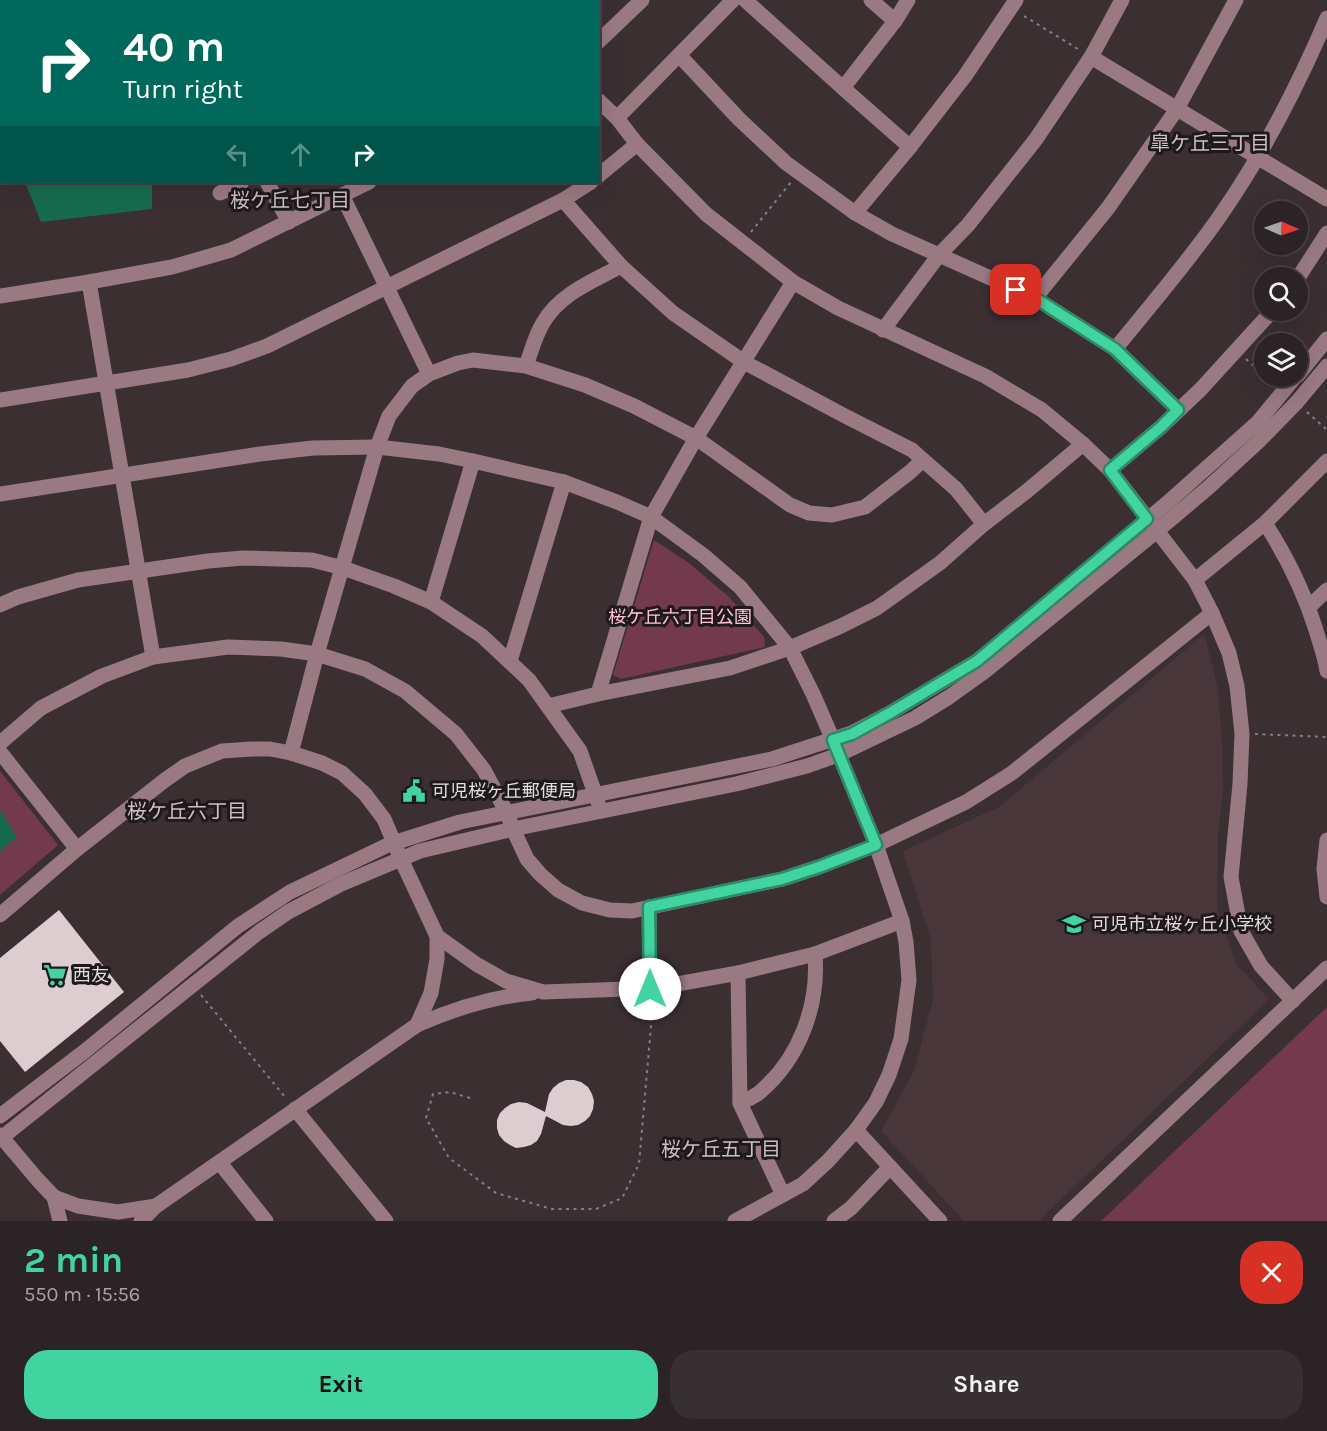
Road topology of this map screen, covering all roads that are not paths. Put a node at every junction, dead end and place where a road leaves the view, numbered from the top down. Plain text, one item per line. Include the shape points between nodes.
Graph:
1 (642, 0) edge
2 (733, 0) edge
3 (745, 0) edge
4 (871, 0) edge
5 (908, 0) edge
6 (1122, 0) edge
7 (1236, 0) edge
8 (1014, 4) edge
9 (1327, 18) edge
10 (895, 21) junction
11 (600, 40) edge
12 (679, 55) junction
13 (1091, 57) junction
14 (843, 88) junction
15 (600, 102) edge
16 (1177, 109) junction
17 (617, 118) junction
18 (637, 144) junction
19 (910, 147) junction
20 (1258, 158) junction
21 (600, 174) edge
22 (240, 183) edge
23 (268, 183) edge
24 (367, 183) edge
25 (589, 183) edge
26 (220, 193) dead end
27 (342, 195) junction
28 (1327, 199) edge
29 (563, 200) junction
30 (855, 213) junction
31 (289, 222) junction
32 (1327, 233) edge
33 (939, 255) junction
34 (621, 266) junction
35 (1305, 267) edge
36 (88, 282) junction
37 (793, 282) junction
38 (387, 287) junction
39 (0, 296) edge
40 (1035, 298) junction
41 (1263, 321) edge
42 (883, 330) junction
43 (1327, 339) edge
44 (1115, 349) junction
45 (744, 362) junction
46 (1308, 362) edge
47 (526, 366) junction
48 (1327, 366) edge
49 (429, 374) junction
50 (105, 384) junction
51 (1288, 387) edge
52 (0, 400) edge
53 (1178, 410) junction
54 (696, 438) junction
55 (1083, 444) junction
56 (377, 447) junction
57 (473, 460) junction
58 (923, 460) junction
59 (1327, 461) edge
60 (1110, 470) junction
61 (122, 476) junction
62 (564, 482) junction
63 (0, 494) edge
64 (651, 517) junction
65 (1265, 523) junction
66 (984, 524) junction
67 (1152, 525) junction
68 (343, 568) junction
69 (138, 572) junction
70 (1195, 580) junction
71 (1327, 590) edge
72 (431, 602) junction
73 (0, 604) edge
74 (1309, 607) junction
75 (1212, 613) junction
76 (790, 648) junction
77 (317, 654) junction
78 (153, 657) junction
79 (510, 661) junction
80 (1327, 671) edge
81 (598, 694) junction
82 (548, 706) junction
83 (833, 740) junction
84 (0, 743) edge
85 (0, 752) edge
86 (291, 753) junction
87 (838, 755) junction
88 (596, 795) junction
89 (600, 811) junction
90 (507, 813) junction
91 (513, 829) junction
92 (1327, 840) edge
93 (395, 843) junction
94 (876, 845) junction
95 (77, 849) junction
96 (401, 859) junction
97 (1327, 897) edge
98 (649, 907) junction
99 (0, 915) edge
100 (902, 921) junction
101 (438, 936) junction
102 (814, 954) junction
103 (1327, 968) edge
104 (738, 973) junction
105 (652, 988) junction
106 (541, 992) junction
107 (1293, 1001) junction
108 (417, 1025) junction
109 (740, 1103) junction
110 (295, 1109) junction
111 (0, 1116) edge
112 (856, 1130) junction
113 (1, 1137) edge
114 (220, 1163) junction
115 (890, 1167) junction
116 (783, 1195) junction
117 (54, 1197) junction
118 (156, 1206) junction
119 (60, 1221) edge
120 (141, 1221) edge
121 (266, 1221) edge
122 (386, 1221) edge
123 (735, 1221) edge
124 (834, 1221) edge
125 (940, 1221) edge
126 (1060, 1221) edge

1 - 11 street
2 - 12 street
3 - 14 street
4 - 10 street
5 - 10 street
6 - 13 street
7 - 16 street
8 - 19 street
9 - 20 street
10 - 14 street
12 - 17 street
12 - 30 street via 739,119 798,173
13 - 16 street
13 - 33 street via 1036,139 968,225
14 - 19 street
15 - 17 street
16 - 20 street
16 - 40 street via 1108,208
17 - 18 street
18 - 21 street
18 - 37 street via 706,214
19 - 30 street
20 - 28 street
20 - 44 street via 1174,278
22 - 26 street
23 - 31 street
24 - 27 street
25 - 29 street
27 - 31 street
27 - 38 street
29 - 34 street
29 - 38 street
30 - 33 street
31 - 36 street via 231,250 172,267
32 - 35 street
33 - 40 street
33 - 42 street
34 - 45 street via 673,313
34 - 47 street via 572,292 549,313
36 - 39 street
36 - 50 street
37 - 42 street
37 - 45 street
38 - 49 street
38 - 50 street via 276,342 231,359
40 - 44 street
41 - 53 street
42 - 55 street via 985,376 1042,410
43 - 46 street
44 - 53 street
45 - 54 street
45 - 58 street via 912,450
47 - 49 street via 473,360
47 - 54 street via 605,393
48 - 67 street via 1259,441
49 - 56 street via 412,386 388,416
50 - 52 street
50 - 61 street
51 - 67 street via 1258,422
53 - 60 street
54 - 58 street via 790,506 809,513 832,515 865,507
54 - 64 street
55 - 60 street
55 - 66 street
56 - 57 street
56 - 61 street via 260,453
56 - 68 street
57 - 62 street
57 - 72 street
58 - 66 street via 956,489
59 - 65 street
60 - 67 street
61 - 63 street
61 - 69 street
62 - 64 street
62 - 79 street
64 - 76 street via 740,586
64 - 81 street
65 - 70 street
65 - 74 street
66 - 76 street via 940,563 877,608
67 - 70 street
67 - 83 street via 977,661 852,734
67 - 87 street via 949,698
68 - 69 street via 312,561 243,558
68 - 72 street
68 - 77 street
69 - 73 street via 78,580
69 - 78 street
70 - 75 street
71 - 74 street
72 - 79 street via 482,636
74 - 80 street
75 - 94 street via 1012,773 966,802
75 - 107 street via 1229,653 1242,734 1232,878 1238,920 1261,966
76 - 81 street via 730,668
76 - 83 street
77 - 78 street via 228,646
77 - 86 street
77 - 90 street via 365,669 405,691 456,734 484,770
78 - 84 street via 102,676 41,708
79 - 82 street
81 - 82 street
82 - 88 street via 580,751
83 - 87 street
83 - 88 street via 772,759
85 - 95 street
86 - 93 street via 342,773 378,811
86 - 95 street via 270,749 222,751 185,766
87 - 89 street via 736,784
87 - 94 street
88 - 89 street
88 - 90 street
89 - 91 street
90 - 91 street
90 - 93 street via 460,822
91 - 96 street
91 - 98 street via 527,859 558,890 582,903 610,910
92 - 97 street
93 - 96 street
93 - 111 street via 290,892 238,926
94 - 98 street via 782,879
94 - 100 street
95 - 99 street
96 - 101 street
96 - 113 street via 341,884 259,932
98 - 105 street
100 - 102 street
100 - 112 street via 909,980 901,1039 876,1102
101 - 106 street via 506,981
101 - 108 street via 430,993
102 - 104 street
102 - 109 street via 814,990 802,1036 778,1073 759,1093
103 - 107 street
104 - 105 street
104 - 109 street
105 - 106 street
106 - 108 street via 506,996
107 - 126 street
108 - 110 street
109 - 116 street
110 - 114 street
110 - 122 street
112 - 115 street
112 - 116 street via 803,1184
113 - 117 street
114 - 118 street
114 - 121 street
115 - 124 street
115 - 125 street
116 - 123 street
117 - 118 street via 78,1206 118,1212
117 - 119 street
118 - 120 street

